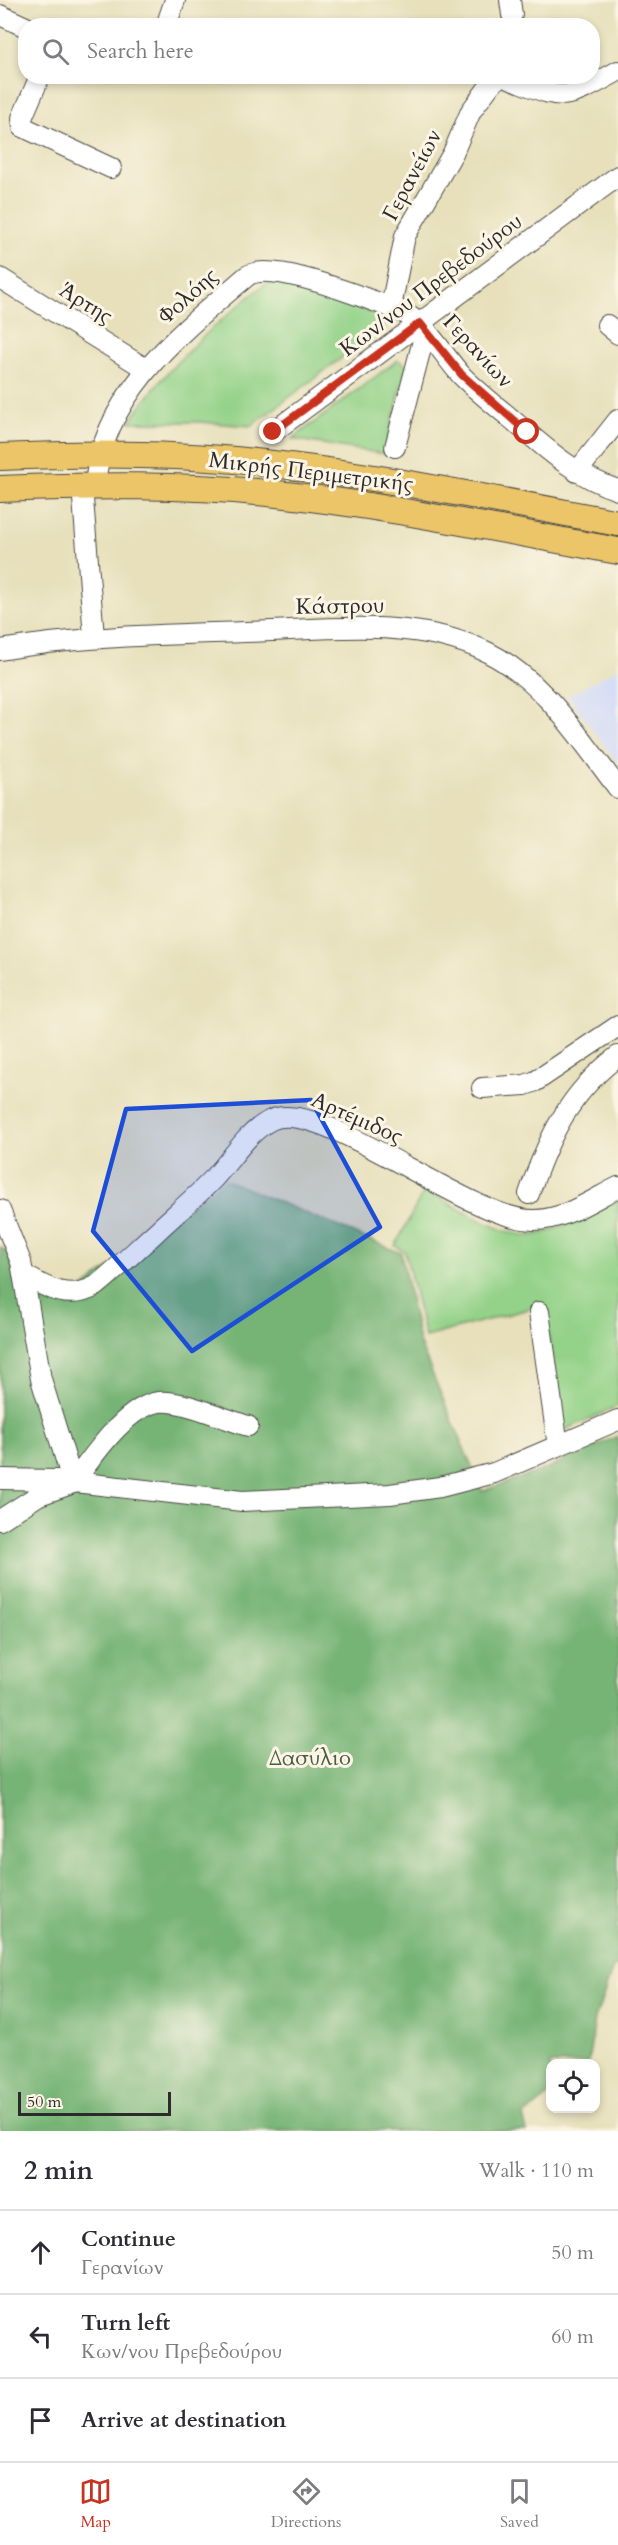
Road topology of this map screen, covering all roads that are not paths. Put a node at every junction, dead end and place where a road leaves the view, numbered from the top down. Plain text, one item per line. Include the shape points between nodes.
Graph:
1 (175, 0) edge
2 (0, 15) edge
3 (168, 18) edge
4 (18, 23) edge
5 (618, 71) edge
6 (600, 80) edge
7 (37, 84) edge
8 (491, 84) edge
9 (520, 84) edge
10 (593, 84) edge
11 (111, 168) dead end
12 (618, 176) edge
13 (0, 278) edge
14 (391, 307) junction
15 (423, 326) junction
16 (146, 369) junction
17 (618, 420) edge
18 (273, 432) dead end
19 (394, 447) dead end
20 (99, 455) junction
21 (0, 457) edge
22 (577, 472) junction
23 (89, 486) junction
24 (0, 489) edge
25 (618, 490) edge
26 (618, 523) edge
27 (618, 552) edge
28 (94, 637) junction
29 (0, 650) edge
30 (618, 788) edge
31 (618, 1026) edge
32 (618, 1056) edge
33 (482, 1088) dead end
34 (618, 1187) edge
35 (529, 1194) dead end
36 (1, 1216) edge
37 (23, 1274) junction
38 (539, 1312) dead end
39 (618, 1419) edge
40 (248, 1426) dead end
41 (558, 1446) junction
42 (0, 1479) edge
43 (73, 1483) junction
44 (0, 1520) edge

1 - 3 street
2 - 4 street
5 - 6 street
7 - 11 street via 22,118 23,127
8 - 14 street, Γερανείων via 471,111 453,153 405,237
9 - 10 street via 558,96
12 - 15 street, Κων/νου Πρεβεδούρου
13 - 16 street, Άρτης
14 - 15 street, Γερανίων
14 - 16 street, Φολόης via 283,272 255,271
15 - 18 street, Κων/νου Πρεβεδούρου
15 - 19 street
15 - 22 street, Γερανίων via 474,387
16 - 20 street, Φολόης via 107,432
17 - 22 street
20 - 21 main road, Μικρής Περιμετρικής
20 - 23 street, Φολόης
20 - 26 main road, Μικρής Περιμετρικής via 213,458 310,469
22 - 25 street, Γερανίων
23 - 24 main road, Μικρής Περιμετρικής
23 - 27 main road, Μικρής Περιμετρικής via 172,486 278,494
23 - 28 street, Φολόης
28 - 29 street, Κάστρου
28 - 30 street, Κάστρου via 364,628 448,637 506,663 537,688
31 - 33 street via 536,1081
32 - 35 street via 591,1080 559,1121
34 - 37 street, Αρτέμιδος via 561,1215 514,1219 340,1134 286,1116 270,1120 251,1135 211,1180 96,1286 64,1294
36 - 37 street
37 - 43 street via 41,1379
38 - 41 street
39 - 41 street
40 - 43 street via 169,1402 152,1404 122,1423
41 - 43 street via 464,1482 352,1497 242,1501
42 - 43 street
43 - 44 street via 39,1495

